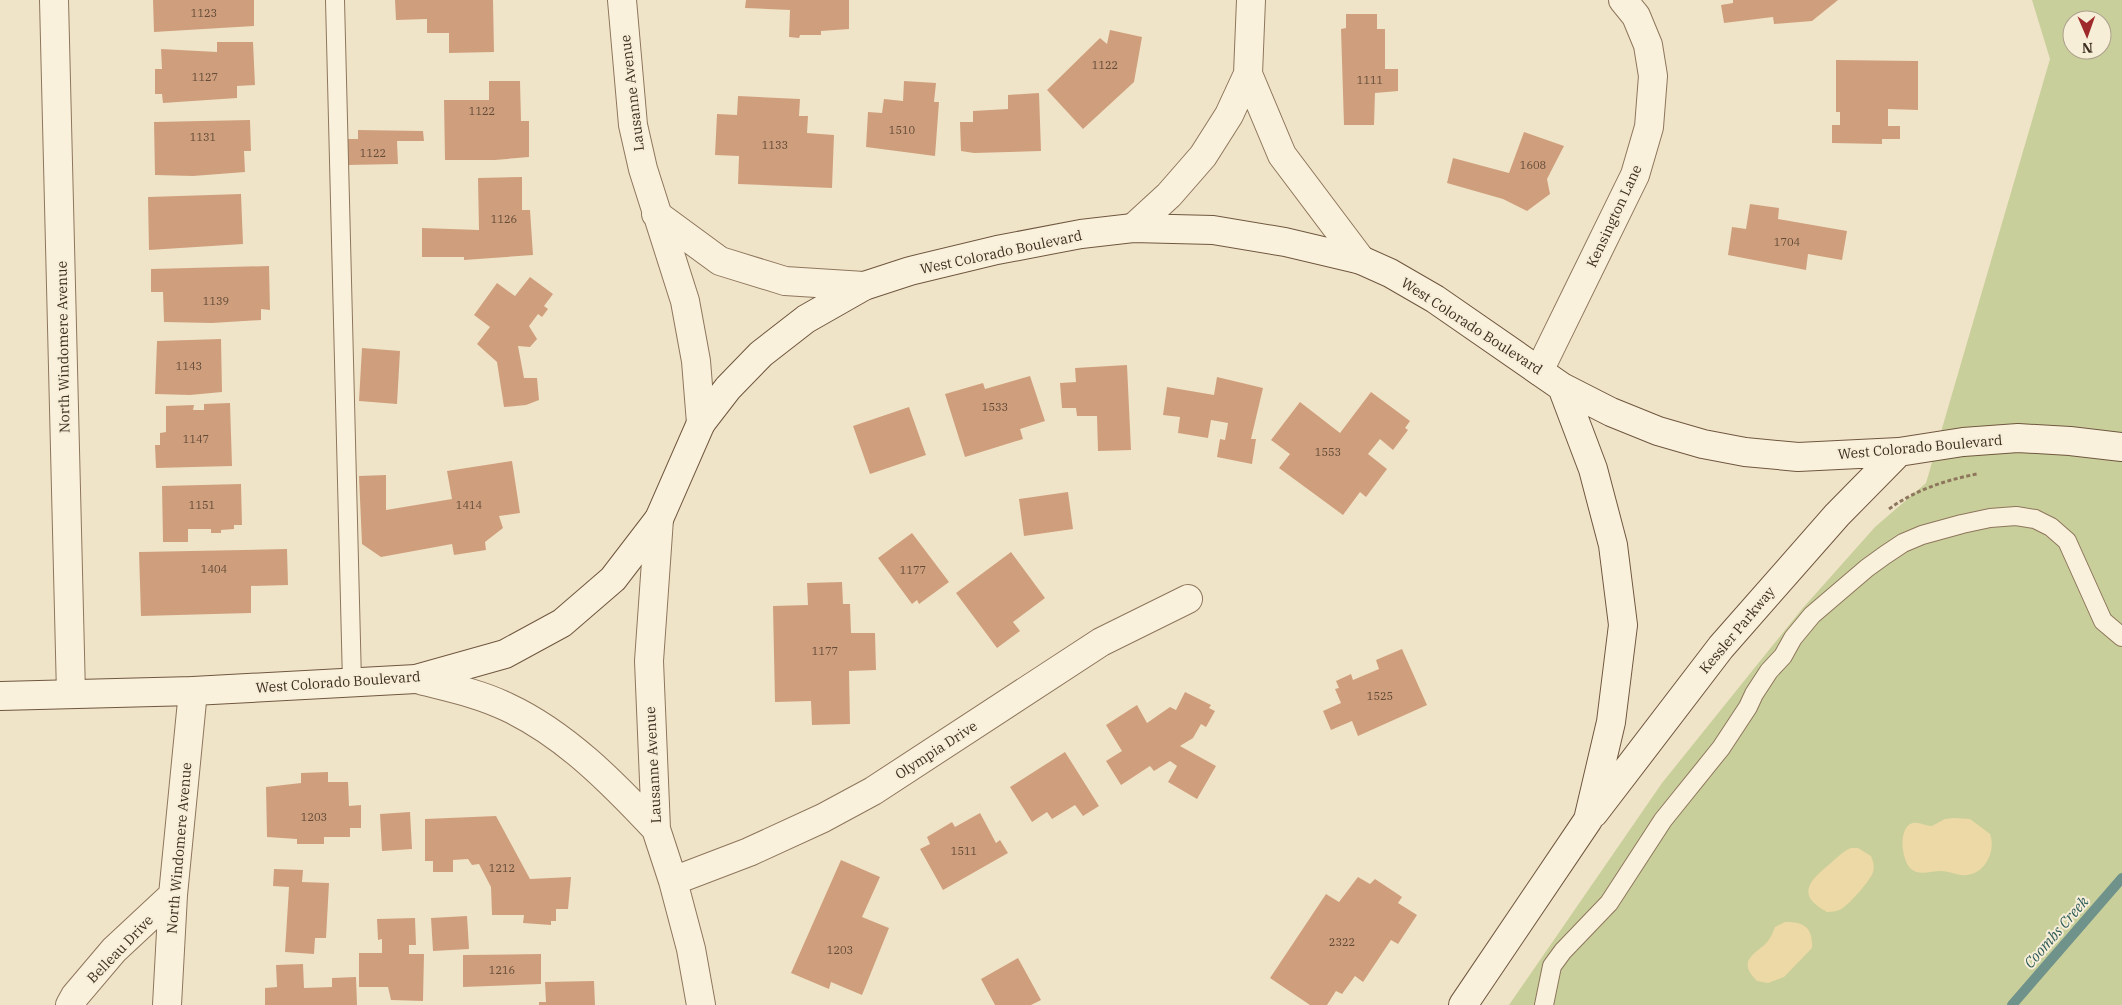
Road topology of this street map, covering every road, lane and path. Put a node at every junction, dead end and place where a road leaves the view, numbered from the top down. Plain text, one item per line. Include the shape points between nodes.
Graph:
1 (54, 0) edge
2 (335, 0) edge
3 (622, 0) edge
4 (1251, 0) edge
5 (1623, 0) edge
6 (1248, 74) junction
7 (656, 214) junction
8 (1133, 228) junction
9 (1361, 260) junction
10 (864, 286) junction
11 (1539, 370) junction
12 (1562, 387) junction
13 (701, 423) junction
14 (2122, 447) edge
15 (1899, 452) junction
16 (659, 519) junction
17 (1188, 599) dead end
18 (2122, 637) edge
19 (416, 679) junction
20 (352, 682) junction
21 (193, 691) junction
22 (71, 694) junction
23 (0, 696) edge
24 (1588, 820) junction
25 (656, 829) junction
26 (673, 881) junction
27 (173, 895) junction
28 (70, 1005) edge
29 (166, 1005) edge
30 (701, 1005) edge
31 (1462, 1005) edge
32 (1544, 1005) edge

1 - 22 street, North Windomere Avenue
2 - 20 lane
3 - 7 street, Lausanne Avenue via 634,125
4 - 6 street
5 - 11 street, Kensington Lane via 1636,16 1648,44 1653,76 1649,127 1635,175
6 - 8 street via 1229,115 1203,156 1169,195
6 - 9 street via 1282,155
7 - 10 street via 720,261 785,281
7 - 13 street, Lausanne Avenue via 685,302 696,361
8 - 9 street, West Colorado Boulevard via 1213,230 1286,242
8 - 10 street, West Colorado Boulevard via 997,250
9 - 11 street, West Colorado Boulevard via 1435,299
10 - 13 street, West Colorado Boulevard via 806,318 761,354 728,388
11 - 12 street, West Colorado Boulevard
12 - 15 street, West Colorado Boulevard via 1611,412 1658,431 1703,444 1798,457
12 - 24 street, Kessler Parkway via 1593,469 1613,544 1623,625 1611,722
13 - 16 street, West Colorado Boulevard
14 - 15 street, West Colorado Boulevard via 2018,438
15 - 24 street, Kessler Parkway via 1837,515 1721,646
16 - 19 street, West Colorado Boulevard via 613,579 562,623 506,654
16 - 25 street, Lausanne Avenue via 649,661
17 - 26 street, Olympia Drive via 1101,642 873,791 824,818
18 - 32 lane via 2103,622 2067,541 2035,519 2016,516 1990,518 1903,543 1866,568 1812,615 1793,638 1721,748 1663,820 1609,903 1552,966
19 - 20 street, West Colorado Boulevard
19 - 25 street via 474,694 508,707 565,742
20 - 21 street, West Colorado Boulevard
21 - 22 street, West Colorado Boulevard
21 - 27 street, North Windomere Avenue
22 - 23 street, West Colorado Boulevard
24 - 31 street, Kessler Parkway
25 - 26 street, Lausanne Avenue
26 - 30 street, Lausanne Avenue via 692,949
27 - 28 street, Belleau Drive via 114,950
27 - 29 street, North Windomere Avenue

